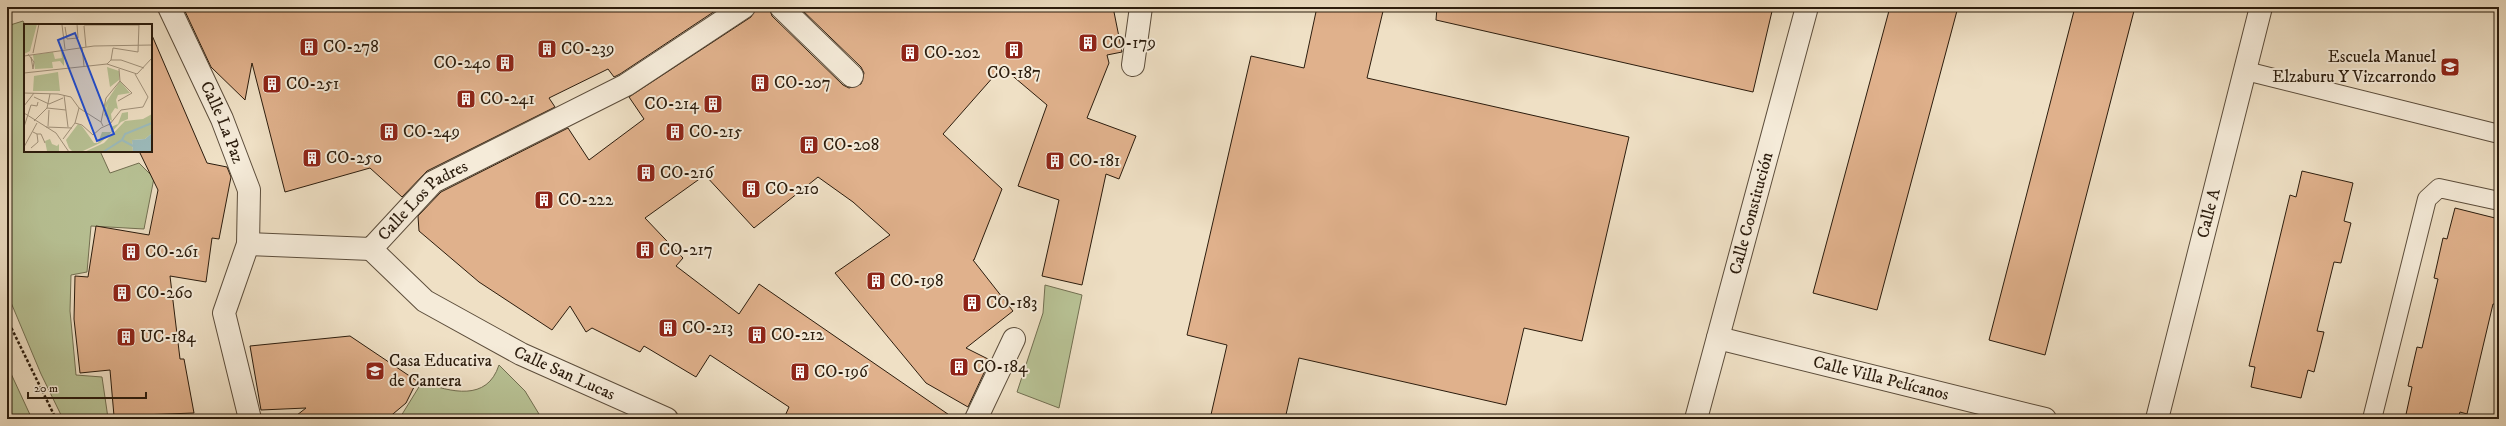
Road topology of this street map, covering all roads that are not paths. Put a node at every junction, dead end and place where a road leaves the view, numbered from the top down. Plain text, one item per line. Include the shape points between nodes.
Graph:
1 (169, 7) edge
2 (744, 7) edge
3 (781, 7) edge
4 (1141, 7) edge
5 (1807, 7) edge
6 (2261, 7) edge
7 (1134, 65) dead end
8 (2246, 71) junction
9 (852, 76) dead end
10 (2499, 134) edge
11 (2499, 201) edge
12 (248, 244) junction
13 (371, 250) junction
14 (1718, 338) junction
15 (1014, 339) dead end
16 (250, 419) edge
17 (666, 419) edge
18 (976, 419) edge
19 (1696, 419) edge
20 (2045, 419) edge
21 (2157, 419) edge
22 (2372, 419) edge

1 - 12 street, Calle La Paz via 222,119 249,190
2 - 13 street, Calle Los Padres via 626,85 433,182
3 - 9 street
4 - 7 street
5 - 14 street, Calle Constitución
6 - 8 street, Calle A
8 - 10 lane
8 - 21 street, Calle A
11 - 22 lane via 2439,188 2427,199
12 - 13 street, Calle Los Padres
12 - 16 street via 224,313
13 - 17 street, Calle San Lucas via 425,301 521,354
14 - 19 street, Calle Constitución
14 - 20 street, Calle Villa Pelícanos
15 - 18 street

